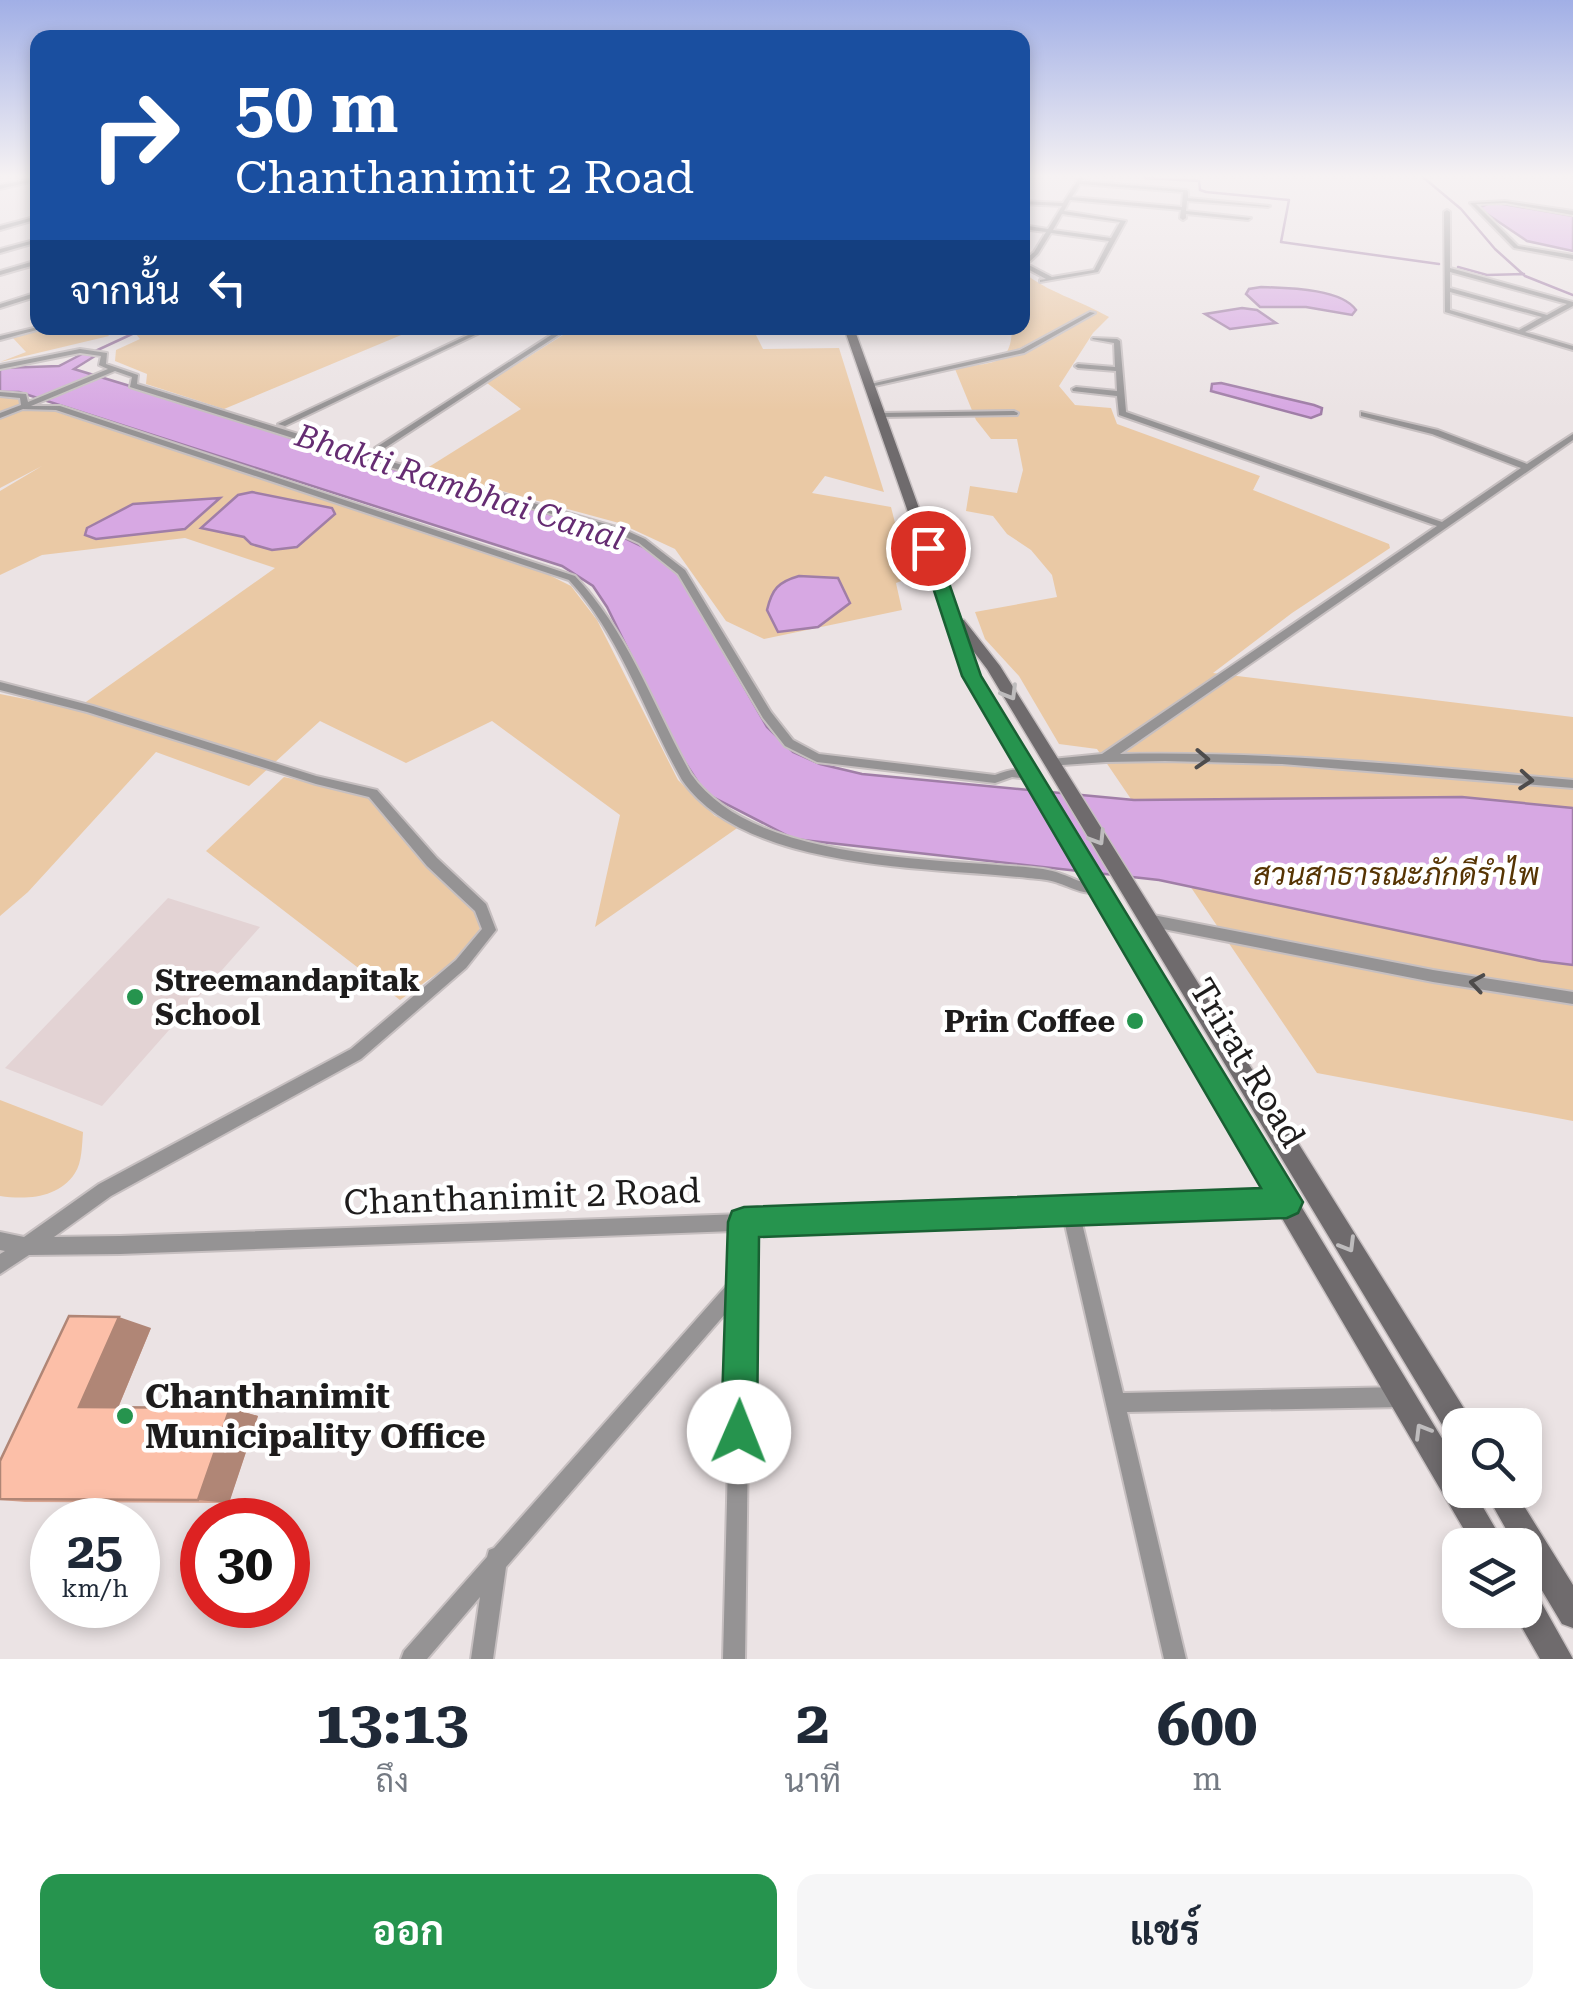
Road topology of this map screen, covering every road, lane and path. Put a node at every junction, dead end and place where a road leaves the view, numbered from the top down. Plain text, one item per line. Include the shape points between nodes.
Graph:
1 (1104, 255) edge
2 (1447, 255) edge
3 (30, 264) edge
4 (1030, 269) edge
5 (1447, 269) junction
6 (0, 273) edge
7 (1447, 288) junction
8 (30, 297) edge
9 (0, 306) edge
10 (1092, 314) dead end
11 (1548, 317) junction
12 (30, 331) edge
13 (1520, 332) junction
14 (473, 335) edge
15 (555, 335) edge
16 (852, 335) edge
17 (0, 338) edge
18 (1094, 338) dead end
19 (1573, 348) edge
20 (1078, 366) dead end
21 (0, 367) edge
22 (1118, 369) junction
23 (111, 371) junction
24 (870, 385) junction
25 (1076, 389) dead end
26 (0, 394) edge
27 (1120, 394) junction
28 (31, 405) junction
29 (1014, 412) dead end
30 (1364, 414) dead end
31 (880, 415) junction
32 (0, 416) edge
33 (282, 424) dead end
34 (1573, 436) edge
35 (379, 448) dead end
36 (1528, 467) junction
37 (1443, 525) junction
38 (952, 615) junction
39 (0, 686) edge
40 (1105, 758) junction
41 (1057, 772) junction
42 (1030, 775) junction
43 (1573, 784) edge
44 (1098, 888) junction
45 (1148, 920) junction
46 (1573, 998) edge
47 (1287, 1202) junction
48 (1071, 1212) junction
49 (744, 1222) junction
50 (0, 1241) edge
51 (24, 1246) junction
52 (0, 1264) edge
53 (742, 1281) junction
54 (1401, 1397) junction
55 (1116, 1403) junction
56 (1448, 1408) edge
57 (1509, 1508) edge
58 (1480, 1528) edge
59 (497, 1558) junction
60 (1573, 1613) edge
61 (1539, 1628) edge
62 (412, 1659) edge
63 (482, 1659) edge
64 (734, 1659) edge
65 (1175, 1659) edge
66 (1558, 1659) edge

1 - 4 street via 1096,271 1046,280
2 - 5 street
3 - 6 street
5 - 7 street
5 - 11 street via 1572,304
7 - 11 street
7 - 13 street via 1447,311
8 - 9 street
10 - 24 street via 1022,352
11 - 13 street
12 - 17 street
13 - 19 street
14 - 33 street
15 - 35 street
16 - 24 main road, Trirat Road
18 - 22 street via 1117,341
20 - 22 street
21 - 23 street via 84,352 104,354 101,364
22 - 27 street
23 - 28 street
23 - 42 street via 136,376 133,385 642,541 682,572 789,743 818,758 994,779
24 - 31 main road, Trirat Road
25 - 27 street
26 - 28 street via 23,396
27 - 37 street via 1122,413
28 - 32 street
28 - 44 street via 57,408 572,578 600,610 692,785 751,829 808,848 1047,874 1086,890
29 - 31 street
30 - 36 street
31 - 38 main road, Trirat Road
34 - 36 street
36 - 37 street
37 - 40 street
38 -> 41 main road, Trirat Road via 993,666
38 - 42 main road, Trirat Road via 972,676
39 - 51 street via 373,793 481,908 489,930 461,964 356,1054 106,1190
40 - 41 street
40 -> 43 street via 1378,767
41 -> 45 main road, Trirat Road
42 - 44 main road, Trirat Road
44 - 47 main road, Trirat Road
46 -> 45 street
45 -> 56 main road, Trirat Road
47 - 48 street, Chanthanimit 2 Road
47 - 54 main road, Trirat Road
48 - 49 street, Chanthanimit 2 Road
48 - 55 street
49 - 51 street, Chanthanimit 2 Road
49 - 53 street
50 - 51 street, Chanthanimit 2 Road
51 - 52 street
53 - 59 street
53 - 64 street
54 - 55 street
58 -> 54 main road, Trirat Road
55 - 65 street
57 - 60 main road
59 - 62 street
59 - 63 street
61 - 66 main road

